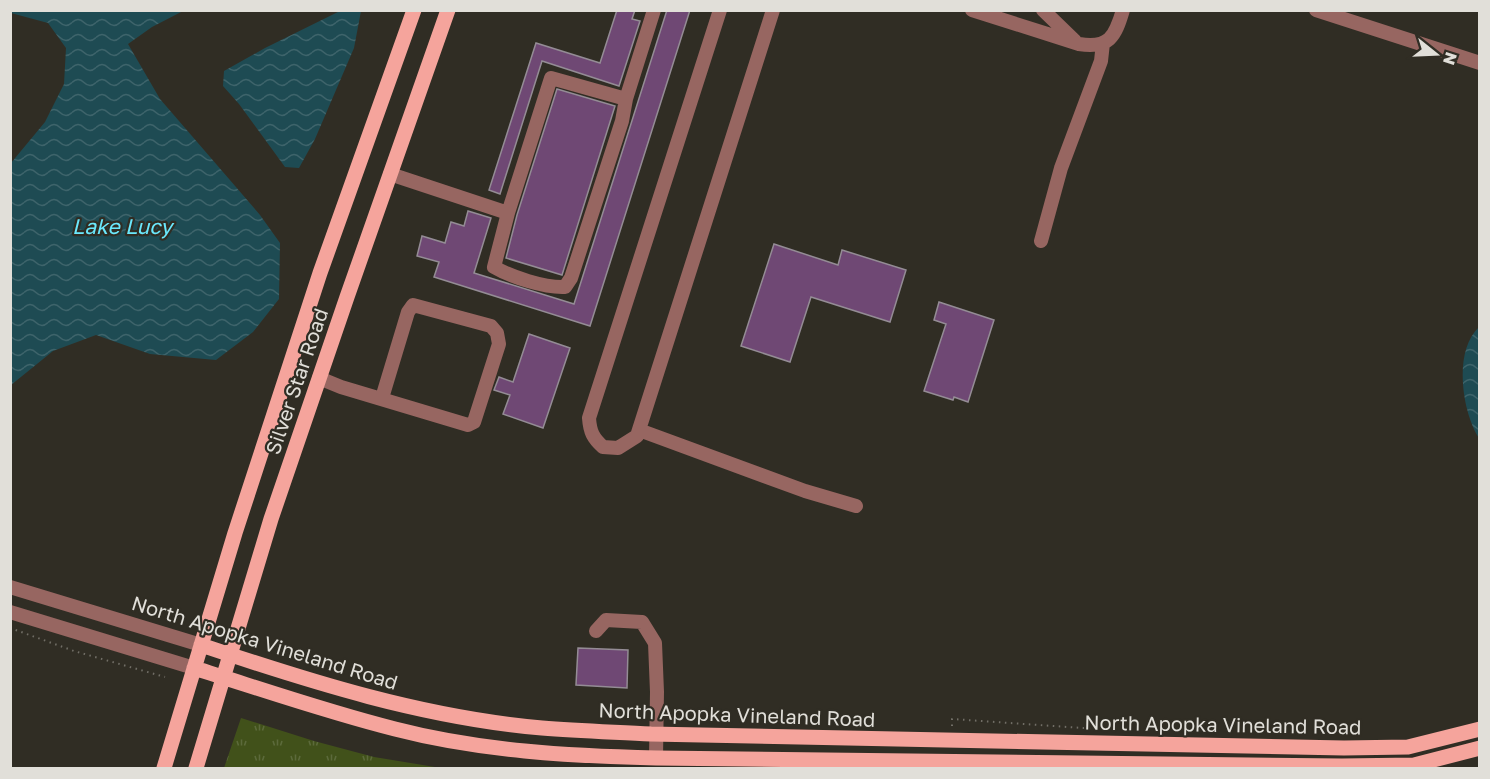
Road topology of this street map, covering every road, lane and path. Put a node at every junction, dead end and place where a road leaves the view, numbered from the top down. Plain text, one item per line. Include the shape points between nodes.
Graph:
1 (414, 10) edge
2 (448, 10) edge
3 (654, 10) edge
4 (720, 10) edge
5 (773, 10) edge
6 (972, 10) edge
7 (1043, 10) edge
8 (1123, 10) edge
9 (1316, 10) edge
10 (1349, 16) edge
11 (1103, 43) junction
12 (1078, 44) junction
13 (1479, 63) edge
14 (626, 99) junction
15 (390, 174) junction
16 (507, 213) junction
17 (1041, 241) dead end
18 (319, 378) junction
19 (382, 398) junction
20 (639, 430) junction
21 (856, 506) dead end
22 (10, 587) edge
23 (10, 612) edge
24 (10, 628) edge
25 (596, 631) dead end
26 (201, 645) junction
27 (230, 655) junction
28 (194, 668) junction
29 (165, 677) dead end
30 (223, 677) junction
31 (1479, 729) edge
32 (1103, 730) dead end
33 (951, 732) dead end
34 (657, 734) junction
35 (970, 740) junction
36 (1411, 746) junction
37 (1479, 748) edge
38 (657, 758) junction
39 (970, 765) edge
40 (1415, 767) edge
41 (165, 768) edge
42 (196, 768) edge

1 - 26 main road, Silver Star Road via 320,273
2 - 15 main road, Silver Star Road
3 - 14 street
4 - 20 street via 589,418 590,430 603,447 627,444
5 - 20 street
6 - 12 street
7 - 12 street
8 - 11 street via 1116,31
9 - 10 street
10 - 13 street
11 - 12 street
11 - 17 street via 1101,61 1061,168
14 - 16 street via 551,78
14 - 16 street via 571,279 565,286 553,288 494,267
15 - 16 street
15 - 18 main road, Silver Star Road
18 - 19 street
18 - 27 main road, Silver Star Road
19 - 19 street via 468,424 474,422 499,344 498,333 491,326 413,305
20 - 21 street via 804,491
22 - 26 street, North Apopka Vineland Road
23 - 28 street, North Apopka Vineland Road
24 - 29 path
25 - 34 street via 606,620 642,622 655,643
26 - 27 main road, North Apopka Vineland Road
26 - 28 main road, Silver Star Road
27 - 30 main road, Silver Star Road
27 - 34 main road, North Apopka Vineland Road via 361,695 445,714 540,728
28 - 30 main road, North Apopka Vineland Road
28 - 41 main road, Silver Star Road
30 - 38 main road, North Apopka Vineland Road via 395,729 467,744 562,755
30 - 42 main road, Silver Star Road
31 - 36 main road, North Apopka Vineland Road
32 - 33 path via 952,719
34 - 35 main road, North Apopka Vineland Road
34 - 38 street
35 - 36 main road, North Apopka Vineland Road
35 - 39 street
36 - 40 street
37 - 40 main road, North Apopka Vineland Road
38 - 39 main road, North Apopka Vineland Road
39 - 40 main road, North Apopka Vineland Road

